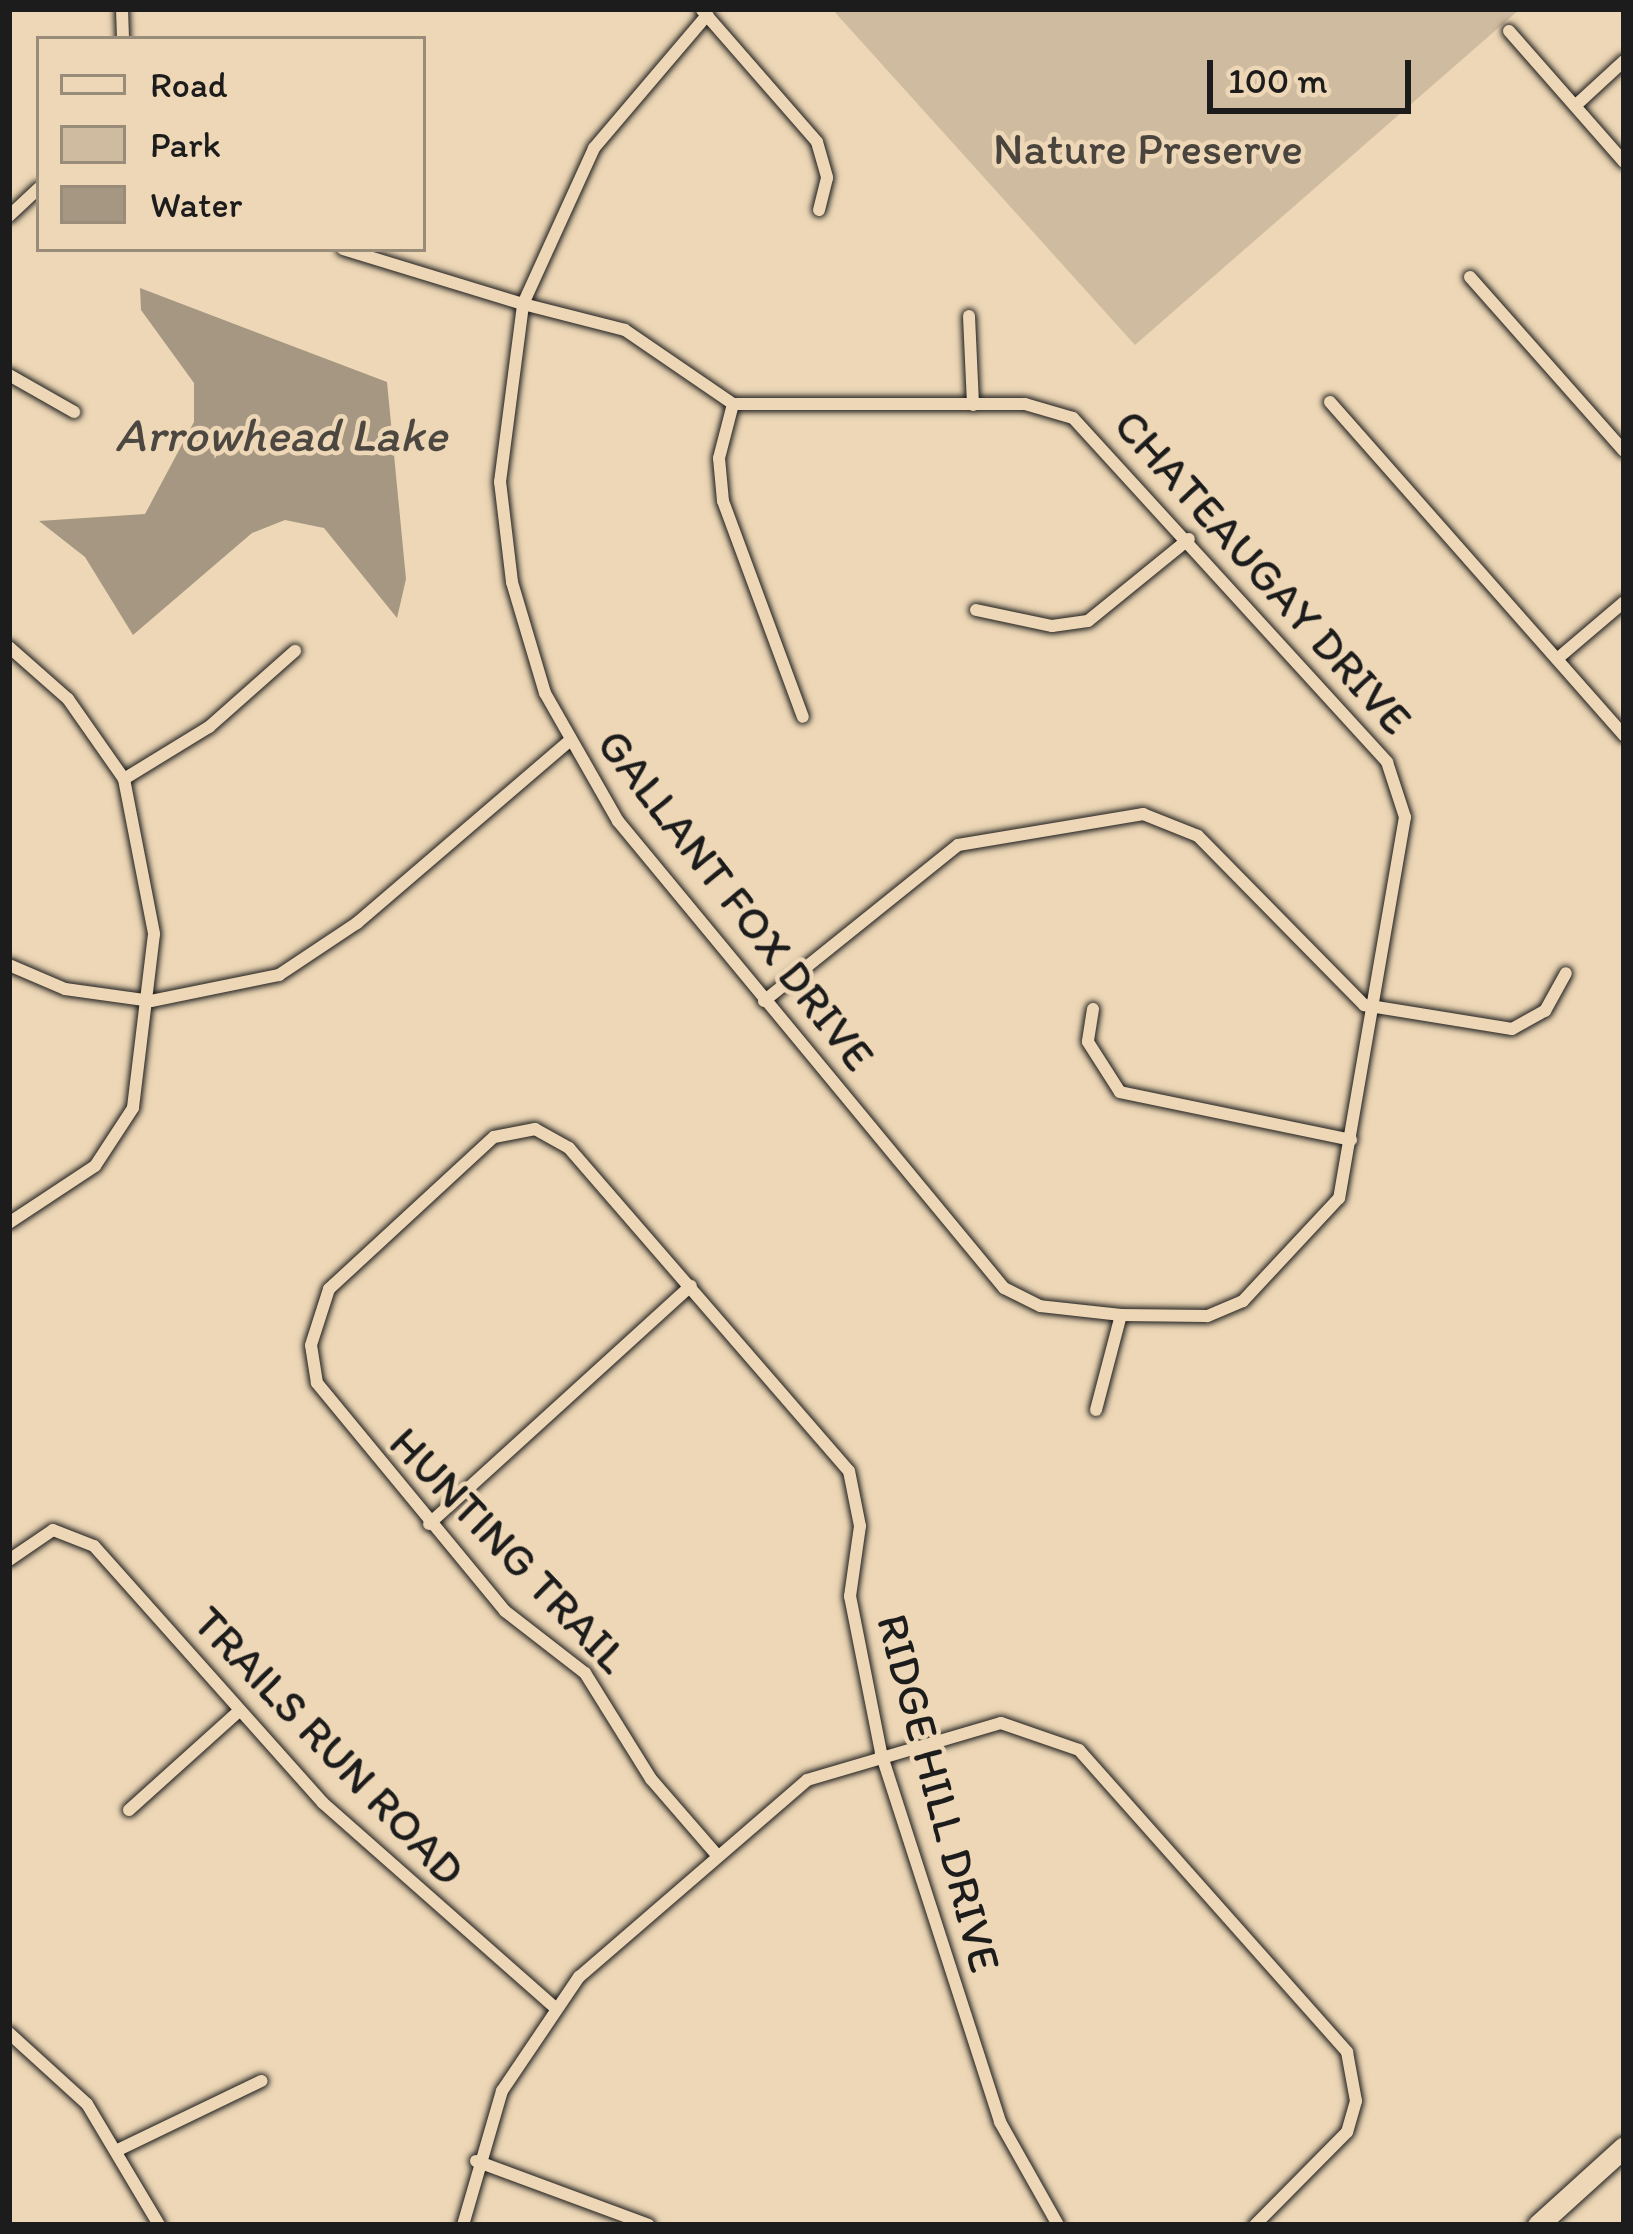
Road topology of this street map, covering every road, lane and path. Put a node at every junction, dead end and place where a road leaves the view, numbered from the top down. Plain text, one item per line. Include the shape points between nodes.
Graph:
1 (704, 12) edge
2 (1509, 31) dead end
3 (1624, 61) edge
4 (1575, 106) junction
5 (1624, 161) edge
6 (36, 191) edge
7 (819, 210) dead end
8 (9, 216) edge
9 (353, 252) edge
10 (1470, 277) dead end
11 (523, 304) junction
12 (969, 316) dead end
13 (9, 375) edge
14 (1330, 402) dead end
15 (734, 404) junction
16 (974, 405) junction
17 (74, 412) dead end
18 (1624, 451) edge
19 (1190, 539) junction
20 (1624, 602) edge
21 (976, 610) dead end
22 (9, 647) edge
23 (295, 651) dead end
24 (1557, 659) junction
25 (803, 717) dead end
26 (1624, 736) edge
27 (568, 742) junction
28 (124, 779) junction
29 (9, 965) edge
30 (1566, 973) dead end
31 (151, 1001) junction
32 (764, 1001) junction
33 (1373, 1008) junction
34 (1094, 1010) dead end
35 (1351, 1140) junction
36 (9, 1223) edge
37 (692, 1286) junction
38 (1121, 1315) junction
39 (311, 1345) joint
40 (1096, 1410) dead end
41 (429, 1524) junction
42 (9, 1560) edge
43 (239, 1712) junction
44 (881, 1753) junction
45 (129, 1810) dead end
46 (716, 1854) junction
47 (554, 2007) junction
48 (9, 2033) edge
49 (261, 2081) dead end
50 (1624, 2147) edge
51 (121, 2149) junction
52 (476, 2162) junction
53 (159, 2225) edge
54 (463, 2225) edge
55 (649, 2225) edge
56 (1058, 2225) edge
57 (1255, 2225) edge
58 (1538, 2225) edge

1 - 7 street via 817,142 827,178
1 - 11 street, GALLANT FOX DRIVE via 594,148
2 - 4 street
3 - 4 street
4 - 5 street
6 - 8 street
9 - 11 street
10 - 18 street
11 - 15 street via 625,331
11 - 27 street, GALLANT FOX DRIVE via 502,413 503,526 525,637
12 - 16 street
13 - 17 street
14 - 24 street
15 - 16 street, CHATEAUGAY DRIVE
15 - 25 street via 718,458 723,501
16 - 19 street, CHATEAUGAY DRIVE via 1072,418
19 - 21 street via 1088,621 1052,626
19 - 33 street, CHATEAUGAY DRIVE via 1400,785 1405,817
20 - 24 street
22 - 28 street via 68,699
23 - 28 street via 208,727
24 - 26 street
27 - 31 street via 318,954 226,994
27 - 32 street, GALLANT FOX DRIVE
28 - 31 street via 151,883
29 - 31 street via 65,989
30 - 33 street via 1545,1011 1512,1029
31 - 36 street via 145,1072 118,1136 60,1194
32 - 33 street via 958,845 1143,814 1198,836 1334,985
32 - 38 street, GALLANT FOX DRIVE via 1004,1288 1040,1306
33 - 35 street, CHATEAUGAY DRIVE
34 - 35 street via 1088,1042 1120,1092
35 - 38 street, CHATEAUGAY DRIVE via 1321,1228 1243,1301 1208,1316
37 - 39 street, RIDGE HILL DRIVE via 569,1148 530,1129 494,1137 346,1269
37 - 41 street
37 - 44 street, RIDGE HILL DRIVE via 849,1472 860,1526 850,1596
38 - 40 street
39 - 41 street, HUNTING TRAIL via 331,1411
41 - 46 street, HUNTING TRAIL via 505,1611 585,1673 651,1779
42 - 43 street, TRAILS RUN ROAD via 61,1529 94,1546
43 - 45 street
43 - 47 street, TRAILS RUN ROAD via 394,1874
44 - 46 street via 807,1780
44 - 56 street, RIDGE HILL DRIVE via 991,2099
44 - 57 street via 1001,1723 1069,1741 1336,2034 1355,2075 1349,2126
46 - 47 street
47 - 52 street via 502,2091
48 - 51 street
49 - 51 street
50 - 58 main road
51 - 53 street
52 - 54 street
52 - 55 street

